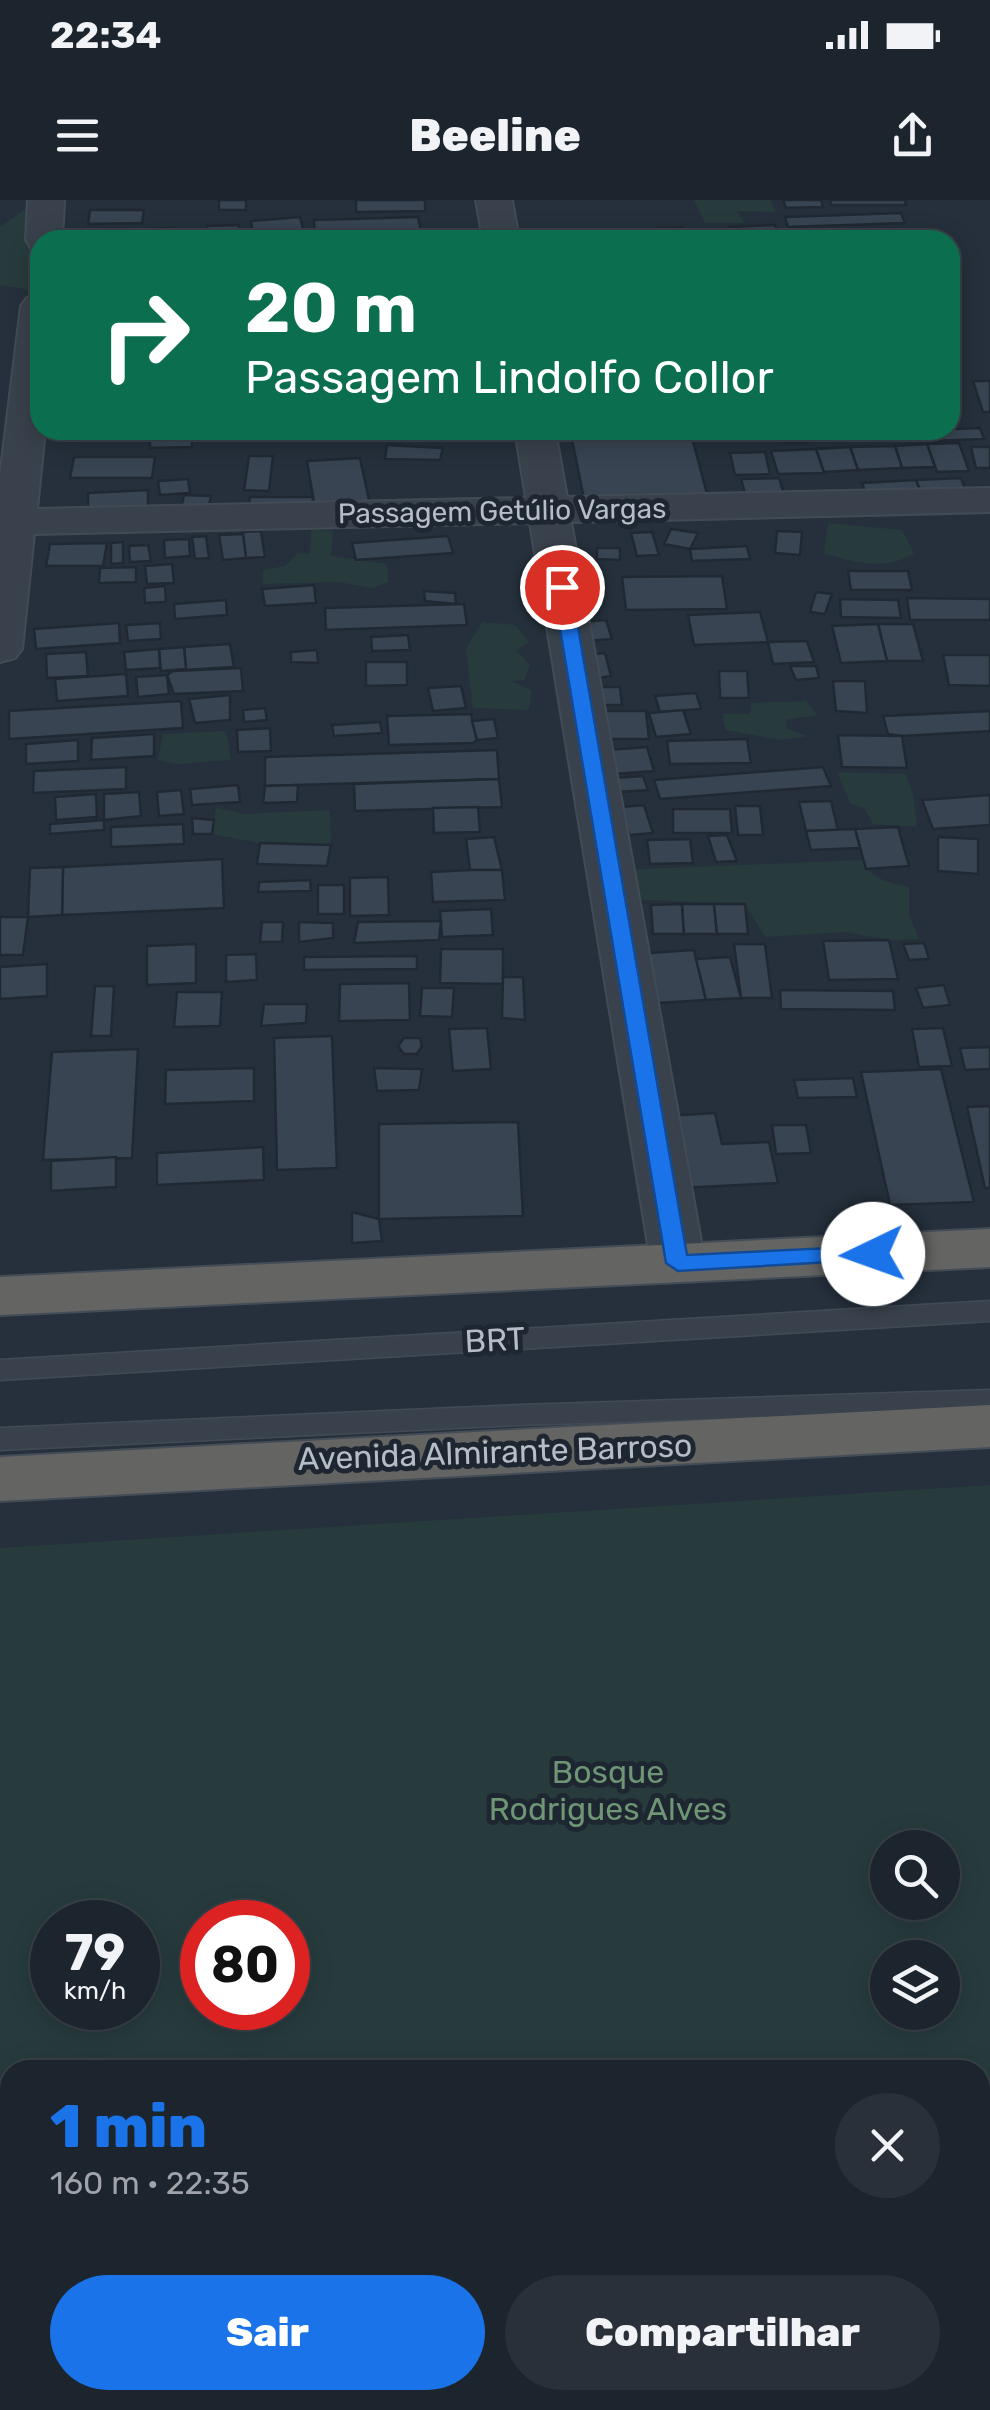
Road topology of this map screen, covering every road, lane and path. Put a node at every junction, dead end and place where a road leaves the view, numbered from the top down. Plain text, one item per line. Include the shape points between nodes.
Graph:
1 (46, 200) edge
2 (494, 200) edge
3 (44, 230) edge
4 (499, 230) edge
5 (30, 311) edge
6 (537, 440) edge
7 (990, 500) edge
8 (549, 509) junction
9 (14, 522) junction
10 (0, 649) edge
11 (990, 1248) edge
12 (678, 1263) junction
13 (0, 1296) edge
14 (990, 1311) edge
15 (0, 1370) edge
16 (990, 1400) edge
17 (990, 1426) edge
18 (0, 1438) edge
19 (0, 1479) edge

1 - 3 street
2 - 4 street
5 - 9 street
6 - 8 street
7 - 8 street, Passagem Getúlio Vargas
8 - 9 street, Passagem Getúlio Vargas
8 - 12 street
9 - 10 street
11 - 12 highway
12 - 13 highway
14 - 15 lane, BRT
16 - 18 lane
17 - 19 highway, Avenida Almirante Barroso

